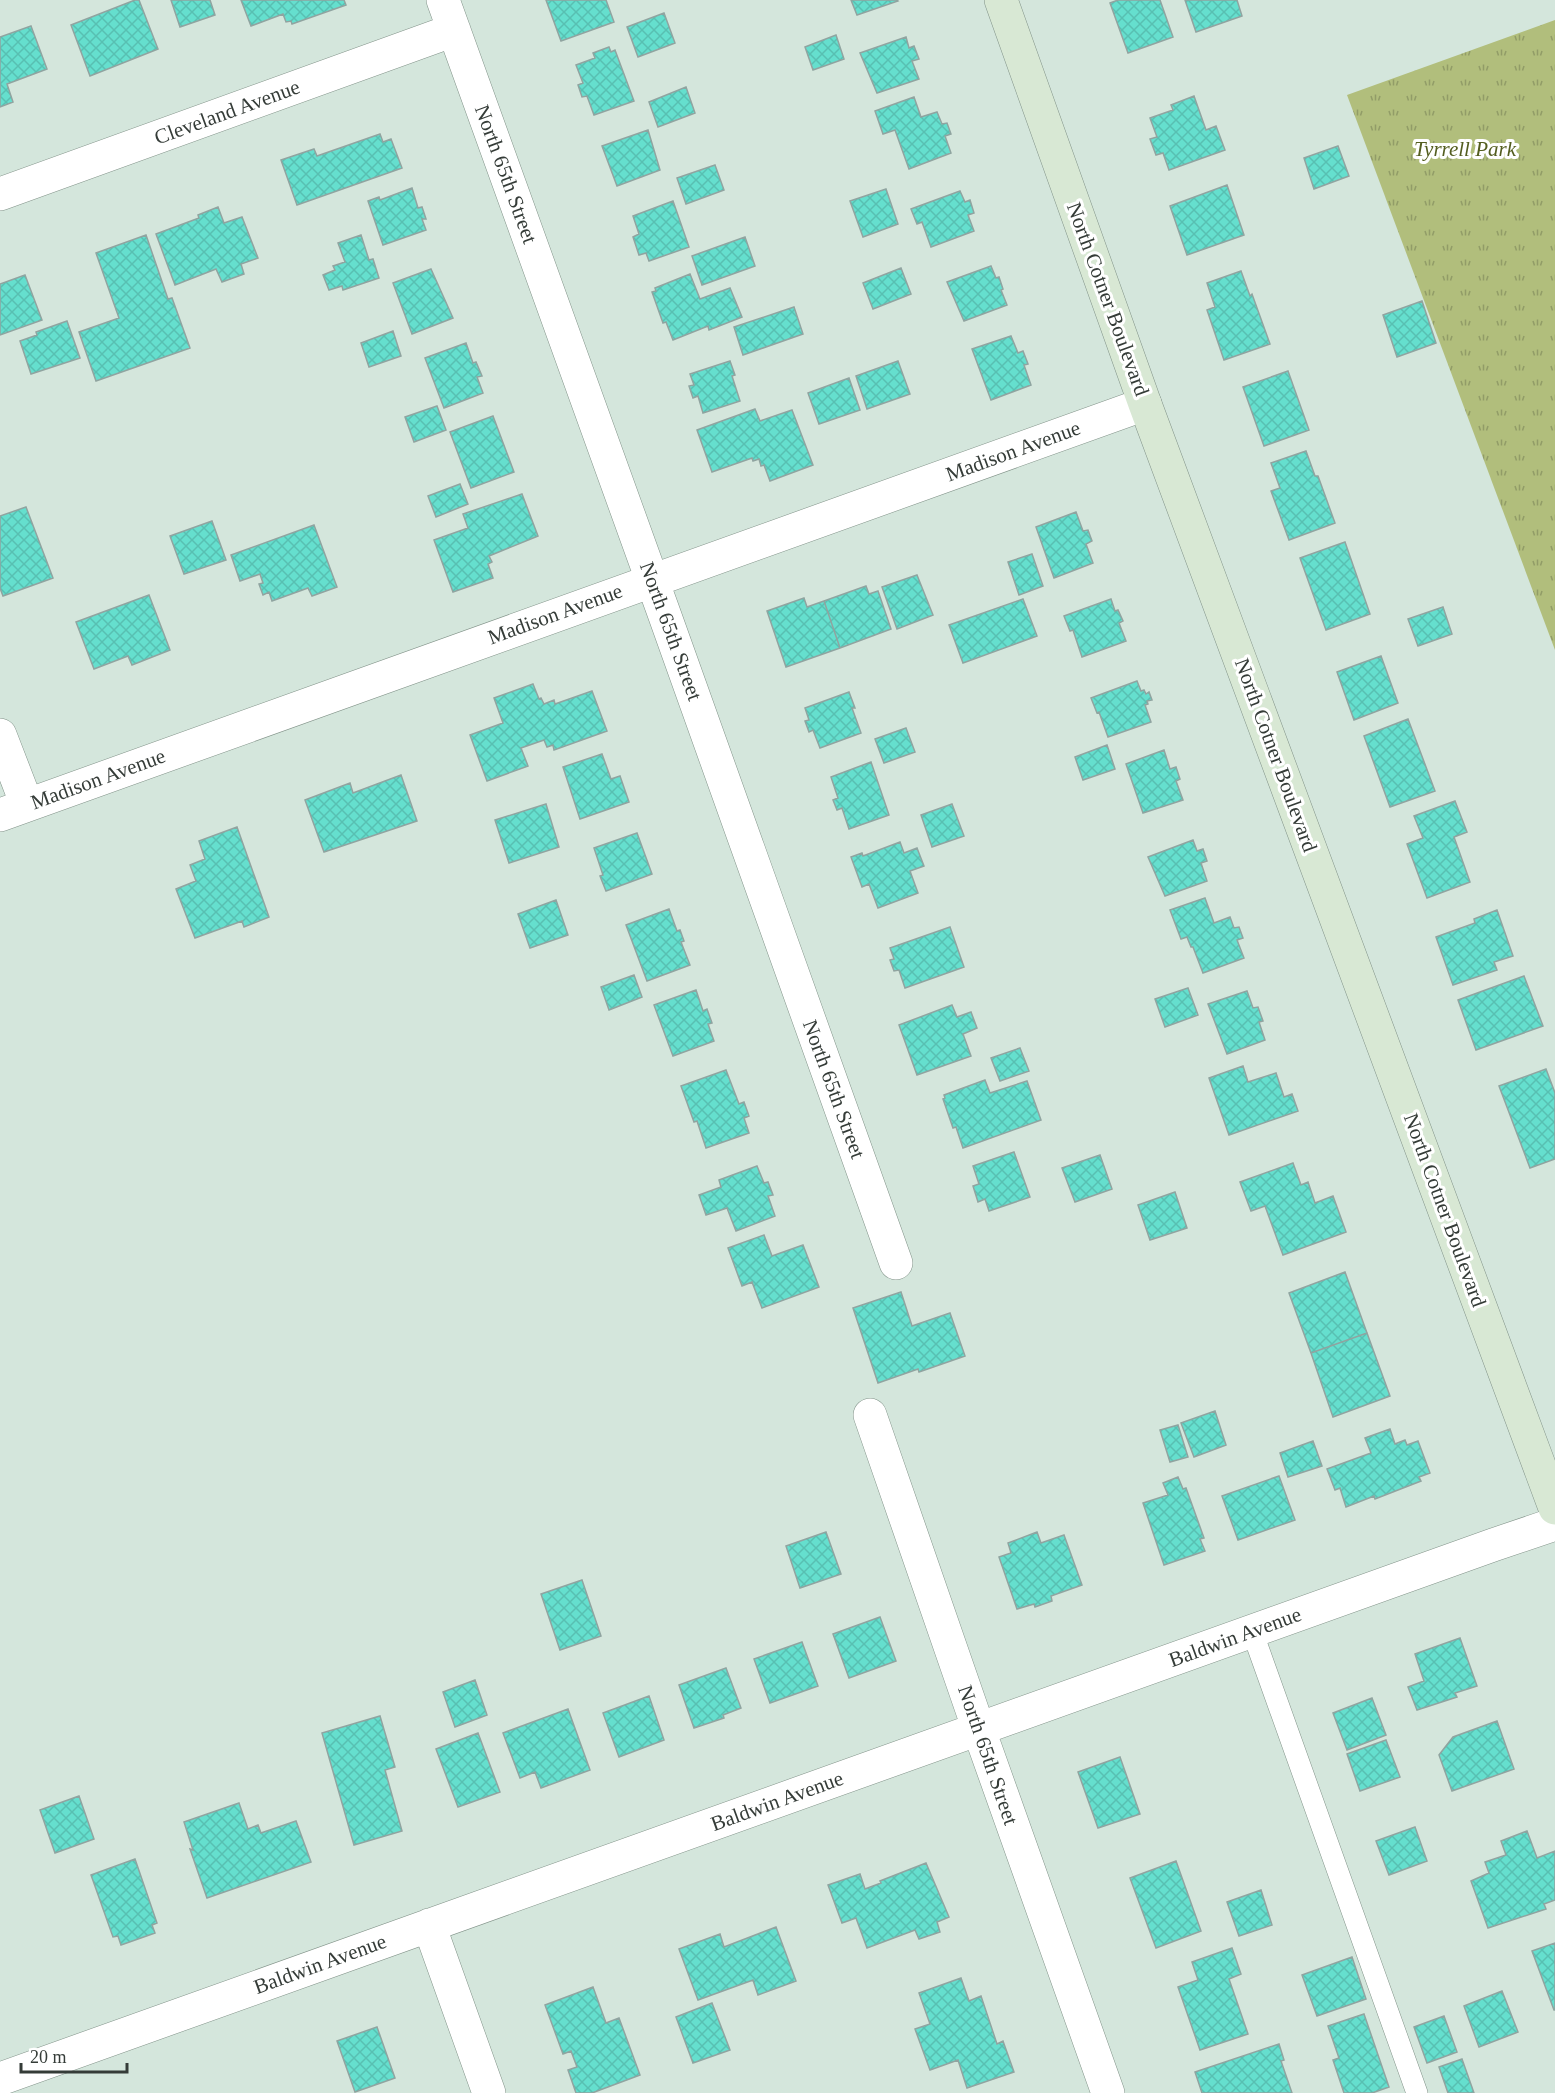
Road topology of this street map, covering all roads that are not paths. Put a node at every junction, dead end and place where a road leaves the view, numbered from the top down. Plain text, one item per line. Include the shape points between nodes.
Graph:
1 (1001, 0) edge
2 (448, 15) edge
3 (0, 194) edge
4 (1145, 404) junction
5 (652, 579) junction
6 (0, 735) edge
7 (13, 810) edge
8 (896, 1263) dead end
9 (870, 1415) dead end
10 (1555, 1508) edge
11 (1555, 1524) edge
12 (1252, 1631) junction
13 (979, 1730) junction
14 (429, 1925) junction
15 (0, 2079) edge
16 (489, 2093) edge
17 (1108, 2093) edge
18 (1417, 2093) edge

1 - 4 main road, North Cotner Boulevard
2 - 3 street, Cleveland Avenue
2 - 5 street, North 65th Street
4 - 5 street, Madison Avenue
4 - 10 main road, North Cotner Boulevard
5 - 7 street, Madison Avenue
5 - 8 street, North 65th Street
6 - 7 street
9 - 13 street, North 65th Street
11 - 12 street, Baldwin Avenue
12 - 13 street, Baldwin Avenue
12 - 18 lane
13 - 14 street, Baldwin Avenue
13 - 17 street, North 65th Street
14 - 15 street, Baldwin Avenue
14 - 16 street

